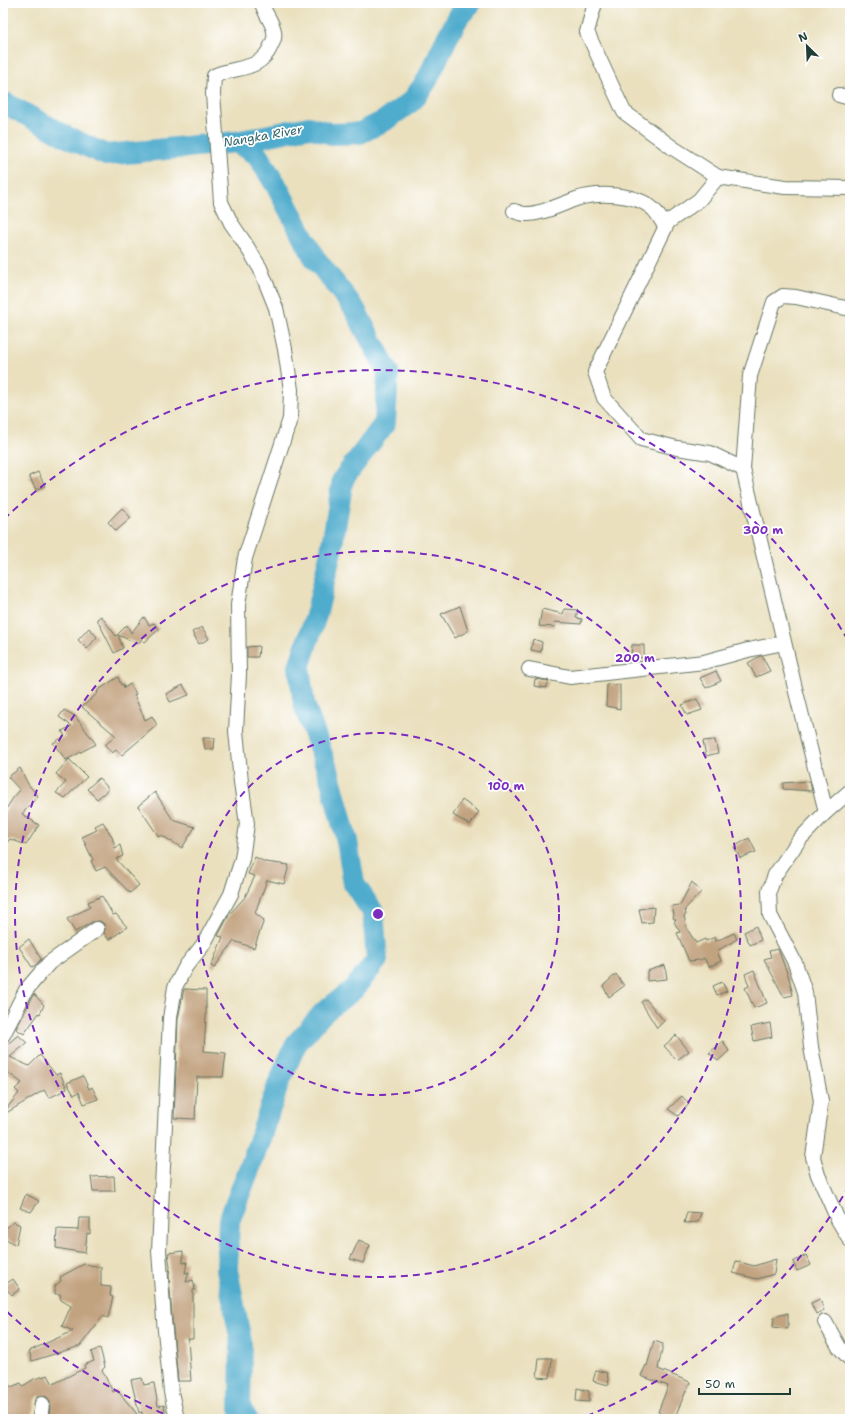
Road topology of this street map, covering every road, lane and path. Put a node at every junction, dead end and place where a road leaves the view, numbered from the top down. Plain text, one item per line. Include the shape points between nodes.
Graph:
1 (262, 3) edge
2 (595, 3) edge
3 (718, 177) junction
4 (850, 188) edge
5 (514, 211) dead end
6 (666, 226) junction
7 (850, 309) edge
8 (743, 469) junction
9 (784, 643) junction
10 (529, 669) dead end
11 (850, 791) edge
12 (826, 812) junction
13 (97, 929) dead end
14 (5, 1027) edge
15 (850, 1240) edge
16 (825, 1322) dead end
17 (850, 1359) edge
18 (42, 1404) dead end
19 (40, 1419) edge
20 (176, 1419) edge

1 - 20 street via 274,28 275,36 270,48 253,66 214,76 213,94 221,202 230,223 260,268 276,308 291,390 290,419 245,558 238,604 239,674 236,731 247,824 242,859 231,894 203,945 186,966 175,987 170,1018 159,1251
2 - 3 street via 587,32 624,112
3 - 4 street via 785,187
3 - 6 street via 699,200
5 - 6 street via 526,214 549,210 577,198 614,195 639,200 653,209
6 - 8 street via 595,372 604,398 641,440 710,453
7 - 8 street via 796,297 783,296 774,302 750,376
8 - 9 street
9 - 10 street via 704,662 570,677
9 - 12 street
11 - 12 street
12 - 15 street via 799,840 775,875 769,891 770,915 795,963 804,992 821,1101 813,1157 838,1220
13 - 14 street via 49,962 26,990
16 - 17 street via 839,1347
18 - 19 street

